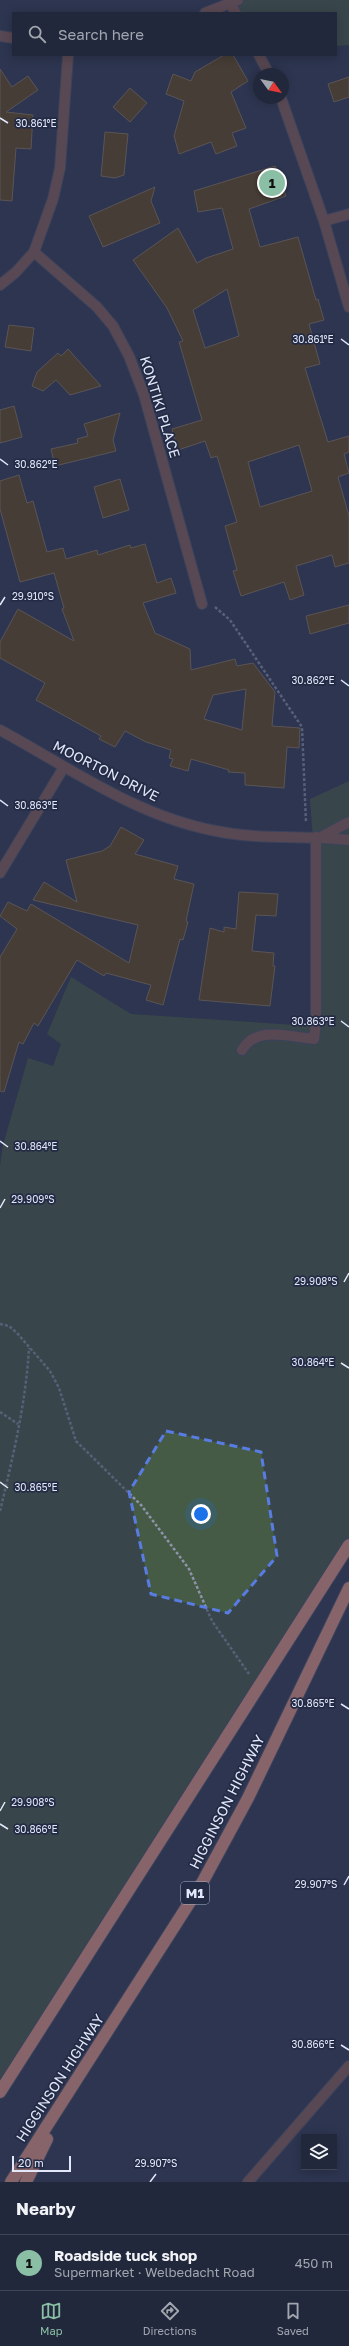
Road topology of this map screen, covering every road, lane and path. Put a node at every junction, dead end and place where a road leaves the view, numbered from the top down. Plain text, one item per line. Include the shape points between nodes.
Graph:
1 (232, 1) edge
2 (207, 12) edge
3 (236, 12) edge
4 (0, 36) edge
5 (12, 38) edge
6 (68, 56) edge
7 (260, 56) edge
8 (266, 68) edge
9 (283, 104) edge
10 (349, 214) edge
11 (324, 221) junction
12 (34, 252) junction
13 (0, 285) edge
14 (349, 307) edge
15 (202, 604) joint
16 (0, 730) edge
17 (64, 767) junction
18 (306, 805) dead end
19 (349, 822) edge
20 (319, 837) junction
21 (349, 840) edge
22 (0, 873) edge
23 (242, 1050) dead end
24 (0, 1324) edge
25 (29, 1347) junction
26 (0, 1412) edge
27 (18, 1424) junction
28 (0, 1511) edge
29 (349, 1545) edge
30 (349, 1588) edge
31 (258, 1687) junction
32 (18, 2065) junction
33 (349, 2066) edge
34 (0, 2086) edge
35 (0, 2092) edge
36 (66, 2098) junction
37 (11, 2182) edge
38 (26, 2182) edge
39 (248, 2182) edge

1 - 2 street
1 - 3 street
4 - 5 street
6 - 12 street via 60,168 50,212
7 - 8 street
9 - 11 street
10 - 11 street
11 - 14 street
12 - 13 street
12 - 15 street, KONTIKI PLACE via 97,308 112,326 129,356 144,395
15 - 18 path via 218,608 230,620 302,727
16 - 17 street, MOORTON DRIVE
17 - 20 street, MOORTON DRIVE via 123,799 183,823 253,837
17 - 22 street
19 - 20 street, MOORTON DRIVE
20 - 21 street, MOORTON DRIVE
20 - 23 street via 314,1040 266,1034 257,1036
24 - 25 path via 9,1326
25 - 27 path via 27,1382
25 - 31 path via 50,1371 59,1388 76,1441 141,1505 189,1569 212,1620
26 - 27 path
27 - 28 path
29 - 31 highway, HIGGINSON HIGHWAY
30 - 36 highway, HIGGINSON HIGHWAY / M1 via 248,1798 202,1883
31 - 32 highway, HIGGINSON HIGHWAY
32 - 34 highway
32 - 35 highway, HIGGINSON HIGHWAY
33 - 39 street
36 - 37 highway, HIGGINSON HIGHWAY / M1
36 - 38 highway

